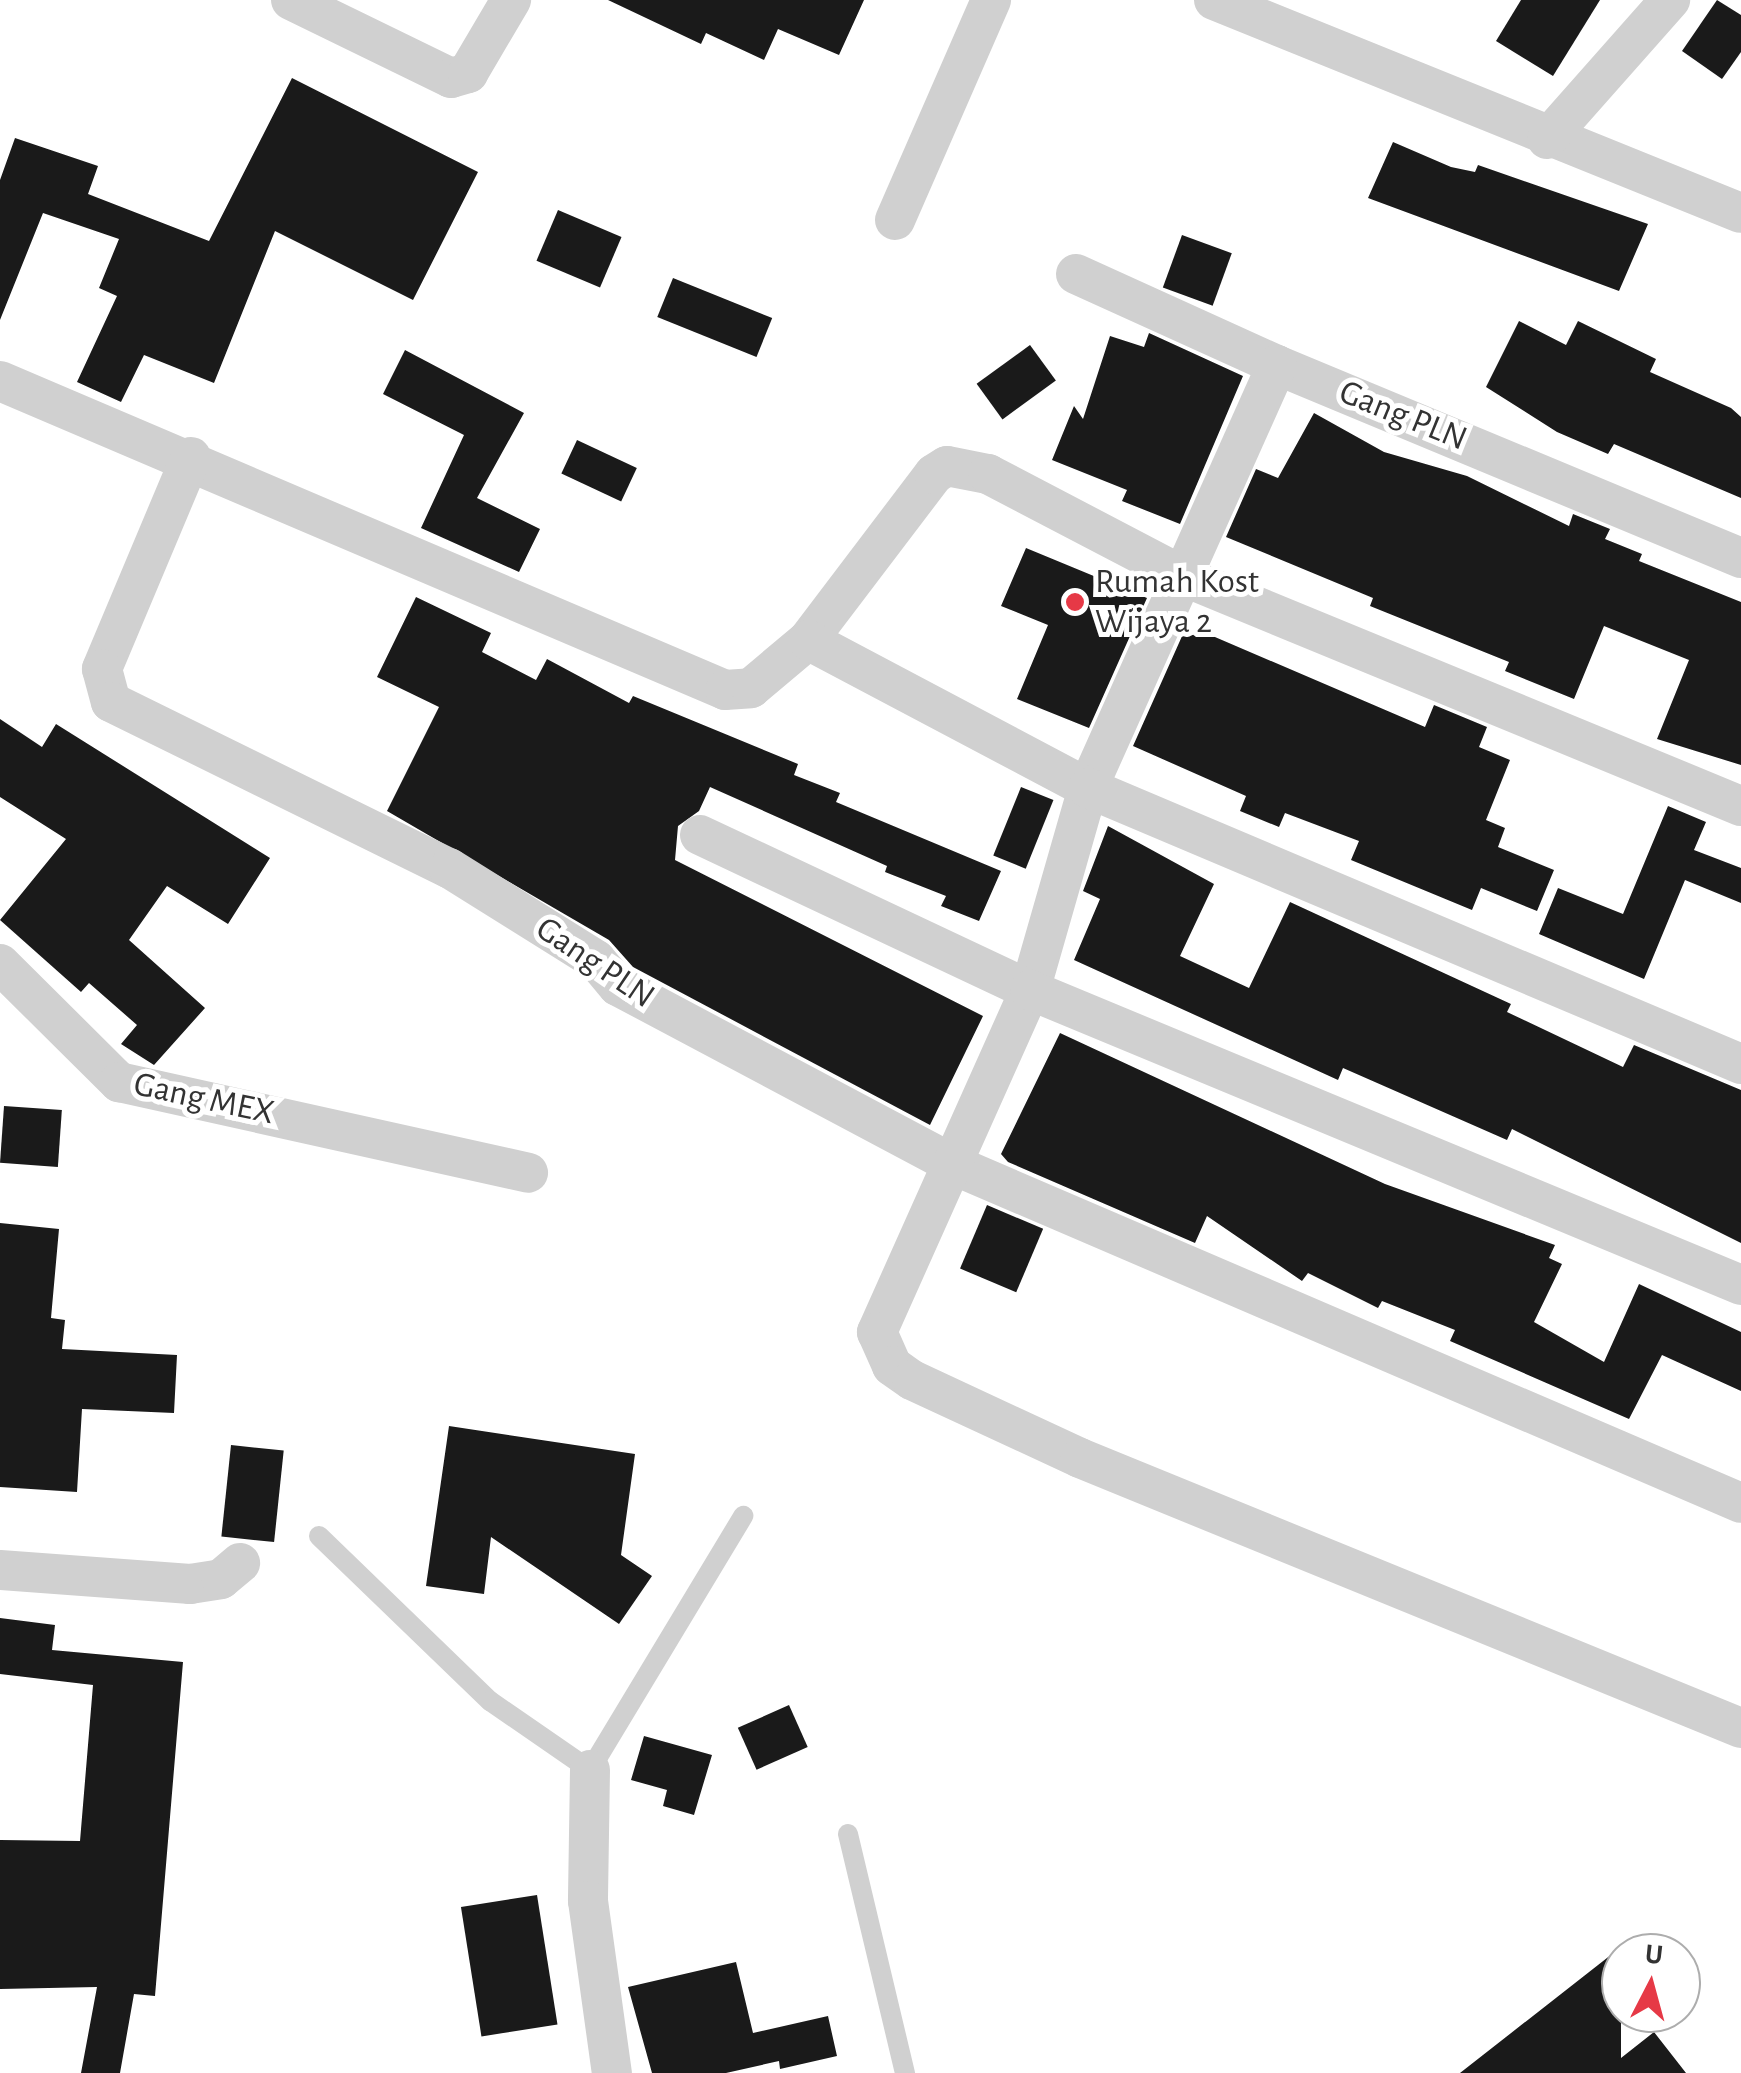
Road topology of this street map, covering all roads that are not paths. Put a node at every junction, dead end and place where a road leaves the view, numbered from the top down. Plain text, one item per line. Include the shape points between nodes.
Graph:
1 (291, 0) edge
2 (512, 0) edge
3 (991, 0) edge
4 (1214, 0) edge
5 (1670, 0) edge
6 (1547, 139) junction
7 (1741, 213) edge
8 (895, 220) dead end
9 (1076, 274) dead end
10 (1277, 365) junction
11 (0, 382) edge
12 (190, 458) junction
13 (1741, 558) edge
14 (1185, 577) junction
15 (808, 640) junction
16 (1088, 788) junction
17 (1741, 806) edge
18 (700, 835) dead end
19 (0, 964) edge
20 (1030, 990) junction
21 (1741, 1064) edge
22 (956, 1166) junction
23 (528, 1173) dead end
24 (1741, 1285) edge
25 (1741, 1503) edge
26 (742, 1516) dead end
27 (319, 1536) dead end
28 (240, 1563) dead end
29 (0, 1570) edge
30 (1741, 1728) edge
31 (590, 1770) junction
32 (848, 1834) dead end
33 (612, 2073) edge
34 (905, 2073) edge

1 - 2 street via 451,78 468,73
3 - 8 street
4 - 6 street
5 - 6 street
6 - 7 street
9 - 10 street, Gang PLN
10 - 13 street, Gang PLN
10 - 14 street
11 - 12 street
12 - 15 street via 724,690 751,688
12 - 22 street, Gang PLN via 102,669 111,702 449,868 596,960 618,986
14 - 15 street via 988,474 947,466
14 - 16 street
14 - 17 street
15 - 16 street
16 - 20 street
16 - 21 street
18 - 20 street
19 - 23 street, Gang MEX via 119,1082
20 - 22 street
20 - 24 street
22 - 25 street, Gang PLN
22 - 30 street via 876,1332 892,1366 1080,1458
26 - 31 lane
27 - 31 lane via 490,1701
28 - 29 street via 221,1578 190,1584
31 - 33 street via 588,1902
32 - 34 lane

